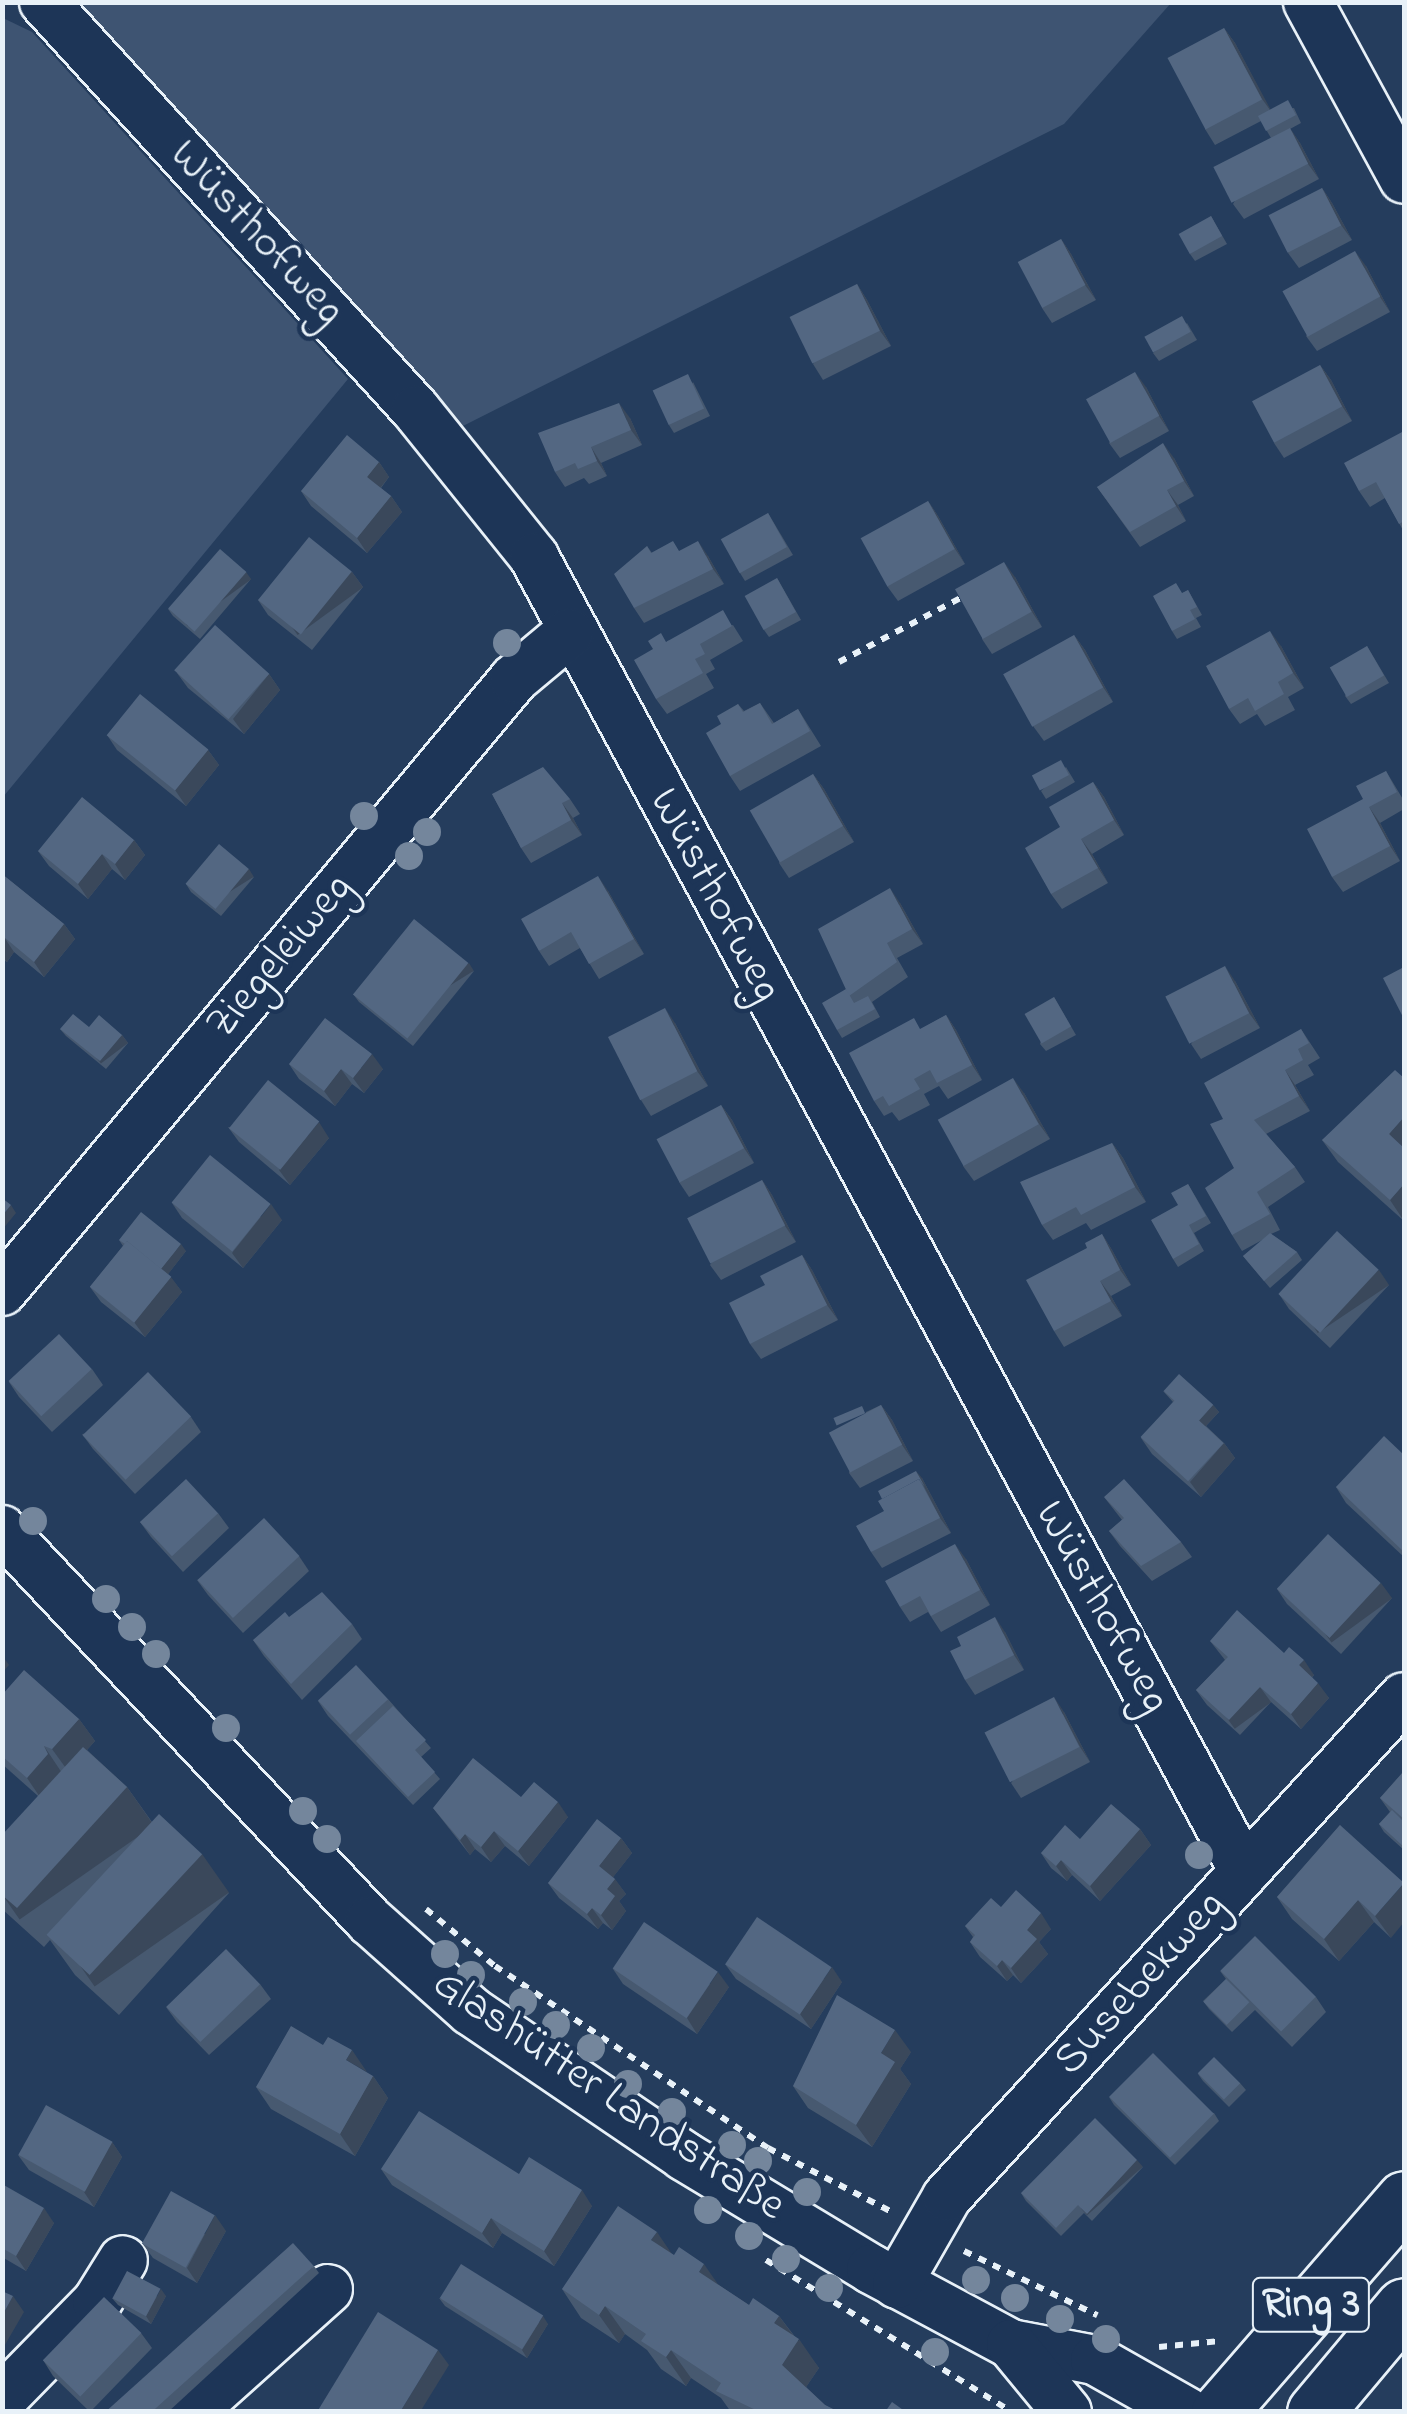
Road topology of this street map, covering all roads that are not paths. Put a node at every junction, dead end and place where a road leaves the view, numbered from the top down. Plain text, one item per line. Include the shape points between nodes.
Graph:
1 (1308, 2) edge
2 (47, 9) edge
3 (1404, 179) edge
4 (569, 633) junction
5 (2, 1291) edge
6 (2, 1530) edge
7 (1404, 1697) edge
8 (1244, 1871) junction
9 (1404, 2199) edge
10 (123, 2260) dead end
11 (897, 2284) junction
12 (328, 2289) dead end
13 (1404, 2306) edge
14 (1010, 2344) junction
15 (2, 2399) edge
16 (191, 2412) edge
17 (1067, 2412) edge
18 (1187, 2412) edge
19 (1219, 2412) edge
20 (1315, 2412) edge

1 - 3 street
2 - 4 street, Wüsthofweg via 416,410 534,557
4 - 5 street, Ziegeleiweg via 514,679
4 - 8 street, Wüsthofweg
6 - 11 street, Glashütter Landstraße via 428,1976 684,2156
7 - 8 street, Susebekweg
8 - 11 street, Susebekweg via 946,2197
9 - 19 main road, Ring 3
10 - 15 street via 97,2302
11 - 14 street, Glashütter Landstraße
12 - 16 street
13 - 20 main road, Ring 3
14 - 17 street, Glashütter Landstraße
14 - 18 street, Glashütter Landstraße via 1094,2360

